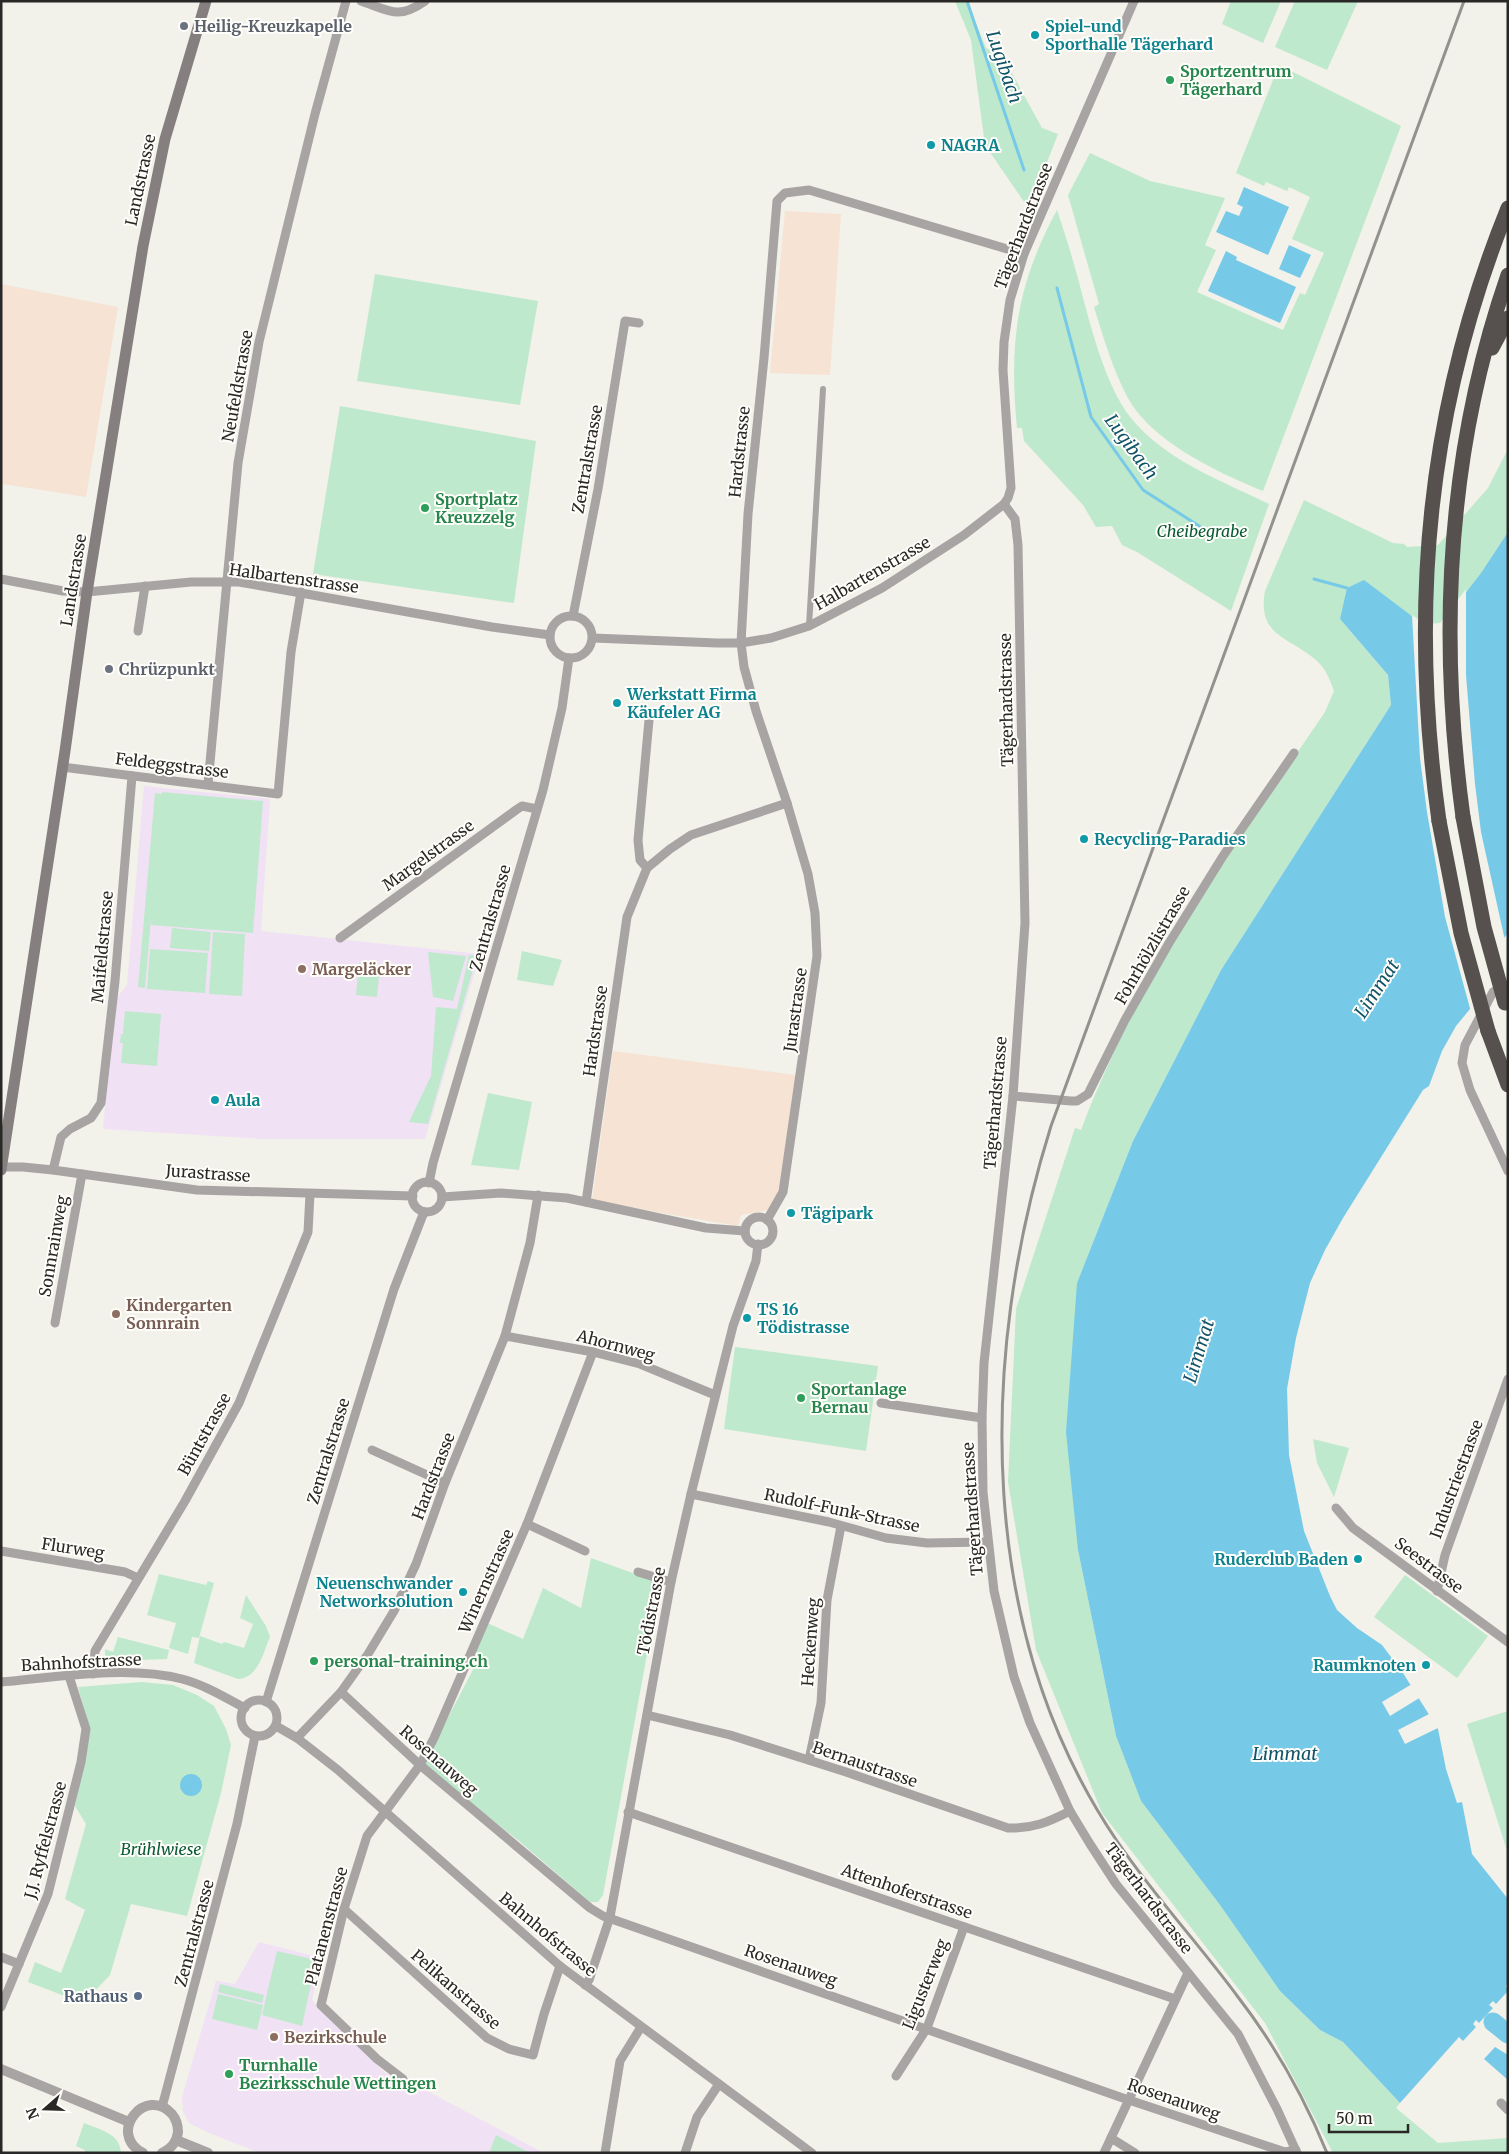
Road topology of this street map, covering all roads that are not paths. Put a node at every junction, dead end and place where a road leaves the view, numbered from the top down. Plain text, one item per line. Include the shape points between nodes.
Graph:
1 (206, 1) edge
2 (346, 1) edge
3 (361, 1) edge
4 (426, 1) edge
5 (1134, 1) edge
6 (1508, 208) edge
7 (1024, 254) junction
8 (1508, 275) edge
9 (1508, 318) edge
10 (639, 323) dead end
11 (1478, 374) junction
12 (823, 388) dead end
13 (1004, 504) junction
14 (1, 579) edge
15 (226, 582) junction
16 (145, 586) junction
17 (87, 592) junction
18 (301, 592) junction
19 (573, 616) junction
20 (809, 626) junction
21 (138, 631) dead end
22 (550, 635) junction
23 (593, 638) junction
24 (741, 643) junction
25 (569, 658) junction
26 (649, 720) dead end
27 (1294, 753) dead end
28 (62, 767) junction
29 (132, 776) junction
30 (208, 784) junction
31 (787, 803) junction
32 (537, 809) junction
33 (647, 868) junction
34 (340, 938) dead end
35 (1508, 984) edge
36 (1506, 1007) edge
37 (1508, 1085) edge
38 (1013, 1096) junction
39 (1, 1168) edge
40 (53, 1170) junction
41 (1508, 1171) edge
42 (82, 1174) junction
43 (429, 1182) junction
44 (310, 1194) junction
45 (538, 1195) junction
46 (413, 1196) junction
47 (442, 1197) junction
48 (586, 1202) junction
49 (424, 1212) junction
50 (768, 1220) junction
51 (745, 1231) junction
52 (758, 1244) junction
53 (55, 1323) dead end
54 (505, 1336) junction
55 (593, 1352) junction
56 (1508, 1379) edge
57 (715, 1395) junction
58 (881, 1403) dead end
59 (982, 1418) junction
60 (372, 1450) dead end
61 (445, 1484) junction
62 (691, 1494) junction
63 (1336, 1508) dead end
64 (527, 1524) junction
65 (841, 1526) junction
66 (988, 1542) junction
67 (1, 1551) edge
68 (585, 1551) dead end
69 (638, 1572) dead end
70 (138, 1578) junction
71 (671, 1582) junction
72 (1437, 1591) junction
73 (1508, 1642) edge
74 (93, 1674) junction
75 (69, 1676) junction
76 (1, 1682) edge
77 (341, 1692) junction
78 (266, 1702) junction
79 (245, 1708) junction
80 (647, 1715) junction
81 (276, 1726) junction
82 (255, 1736) junction
83 (297, 1738) junction
84 (809, 1760) junction
85 (420, 1765) junction
86 (1070, 1811) junction
87 (385, 1812) junction
88 (628, 1812) junction
89 (344, 1909) junction
90 (610, 1918) junction
91 (964, 1927) junction
92 (1, 1957) edge
93 (19, 1964) junction
94 (560, 1966) junction
95 (1188, 1973) junction
96 (585, 1985) junction
97 (1175, 1999) junction
98 (1, 2007) edge
99 (641, 2027) junction
100 (926, 2028) junction
101 (1, 2069) edge
102 (896, 2076) dead end
103 (403, 2080) dead end
104 (719, 2084) junction
105 (1129, 2099) junction
106 (162, 2107) junction
107 (129, 2122) junction
108 (1111, 2138) junction
109 (176, 2140) junction
110 (1296, 2151) edge
111 (143, 2153) edge
112 (162, 2153) edge
113 (208, 2153) edge
114 (605, 2153) edge
115 (685, 2153) edge
116 (812, 2153) edge
117 (1104, 2153) edge
118 (1135, 2153) edge

1 - 17 main road, Landstrasse via 163,149 128,334
2 - 15 street, Neufeldstrasse via 259,342 238,464
3 - 4 street via 397,13 412,10
5 - 7 street, Tägerhardstrasse
6 - 37 highway, bridge via 1470,312 1449,395 1431,507 1424,616 1427,718 1438,821 1456,915 1488,1031
7 - 13 street, Tägerhardstrasse via 1010,300 1004,342 1004,400 1011,488
7 - 24 street, Hardstrasse via 809,190 785,193 777,201 748,514
8 - 11 highway
9 - 11 highway
10 - 19 street, Zentralstrasse via 625,321 598,489
11 - 36 highway, bridge via 1459,474 1450,584 1450,678 1462,808 1480,909
12 - 20 street
13 - 20 street, Halbartenstrasse via 911,571
13 - 38 street, Tägerhardstrasse via 1015,518 1018,545 1025,866 1025,923
14 - 17 street, Halbartenstrasse
15 - 16 street, Halbartenstrasse
15 - 18 street, Halbartenstrasse
15 - 30 street, Neufeldstrasse
16 - 17 street, Halbartenstrasse
16 - 21 street
17 - 28 main road, Landstrasse
18 - 22 street, Halbartenstrasse
18 - 30 street, Feldeggstrasse via 291,652 278,794
19 - 22 street via 556,623
19 - 23 street via 588,623
20 - 24 street, Halbartenstrasse via 772,638
22 - 25 street via 557,653
23 - 24 street, Halbartenstrasse
23 - 25 street via 585,654
24 - 31 street, Hardstrasse via 756,711
25 - 32 street, Zentralstrasse via 562,708
26 - 33 street via 638,840 640,860
27 - 38 street, Fohrhölzlistrasse via 1174,934 1088,1094 1077,1101
28 - 29 street, Feldeggstrasse
28 - 39 main road, Landstrasse
29 - 30 street, Feldeggstrasse
29 - 40 street, Maifeldstrasse via 101,1103 92,1118 62,1137
31 - 33 street, Hardstrasse via 691,835
31 - 50 street, Jurastrasse via 808,874 815,913 817,956 783,1192
32 - 34 street, Margelstrasse via 522,806
32 - 43 street, Zentralstrasse
33 - 48 street, Hardstrasse via 627,917
35 - 41 street via 1493,992 1465,1045 1462,1063 1470,1090
38 - 59 street, Tägerhardstrasse via 984,1363
39 - 40 street, Jurastrasse
40 - 42 street, Jurastrasse
42 - 44 street, Jurastrasse via 197,1190
42 - 53 street, Sonnrainweg
43 - 46 street via 416,1187
43 - 47 street via 439,1187
44 - 46 street, Jurastrasse
44 - 70 street, Büntstrasse via 308,1232 241,1399
45 - 47 street
45 - 48 street
45 - 54 street, Hardstrasse via 530,1243
46 - 49 street via 415,1206
47 - 49 street via 438,1208
48 - 51 street via 706,1228
49 - 78 street, Zentralstrasse via 394,1289
50 - 51 street via 751,1219
50 - 52 street via 772,1227 771,1236
51 - 52 street via 748,1238
52 - 57 street, Tödistrasse via 756,1261 733,1326
54 - 55 street, Ahornweg
54 - 61 street, Hardstrasse
55 - 57 street, Ahornweg via 640,1364
55 - 64 street, Winernstrasse
56 - 72 street, Industriestrasse via 1445,1555
57 - 62 street, Tödistrasse
58 - 59 street
59 - 66 street, Tägerhardstrasse via 983,1492
60 - 61 street
61 - 77 street, Hardstrasse via 416,1564 394,1611
62 - 65 street, Rudolf-Funk-Strasse
62 - 71 street, Tödistrasse
63 - 72 street, Seestrasse via 1353,1528
64 - 68 street
64 - 85 street, Winernstrasse
65 - 66 street, Rudolf-Funk-Strasse via 914,1542
65 - 84 street, Heckenweg via 827,1600 821,1703
66 - 86 street, Tägerhardstrasse via 994,1591 1014,1677 1039,1746
67 - 70 street, Flurweg via 125,1572
69 - 71 street
70 - 74 street, Büntstrasse via 95,1651
71 - 80 street, Tödistrasse
72 - 73 street, Seestrasse
74 - 75 street, Bahnhofstrasse
74 - 79 street, Bahnhofstrasse via 148,1674 182,1679 212,1690
75 - 76 street, Bahnhofstrasse
75 - 93 street, J.J. Ryffelstrasse via 86,1734 48,1894
77 - 83 street, Hardstrasse
77 - 85 street, Rosenauweg
78 - 79 street via 256,1701
78 - 81 street via 277,1714
79 - 82 street via 244,1727
80 - 84 street, Bernaustrasse via 730,1735
80 - 88 street, Tödistrasse
81 - 82 street via 265,1735
81 - 83 street, Bahnhofstrasse
82 - 106 street, Zentralstrasse via 237,1824
83 - 87 street, Bahnhofstrasse
84 - 86 street, Bernaustrasse via 1008,1828 1039,1826
85 - 87 street, Winernstrasse
85 - 90 street, Rosenauweg via 590,1908
86 - 95 street, Tägerhardstrasse via 1116,1884
87 - 89 street, Platanenstrasse via 367,1836
87 - 94 street, Bahnhofstrasse
88 - 90 street, Tödistrasse
88 - 91 street, Attenhoferstrasse
89 - 94 street, Pelikanstrasse via 487,2038 516,2051 533,2055
89 - 103 street, Platanenstrasse via 321,2005
90 - 96 street, Tödistrasse
90 - 100 street, Rosenauweg
91 - 97 street, Attenhoferstrasse
91 - 100 street, Ligusterweg
92 - 93 street
93 - 98 street, J.J. Ryffelstrasse
94 - 96 street, Bahnhofstrasse
95 - 97 street
95 - 110 street, Tägerhardstrasse via 1238,2034
96 - 99 street, Bahnhofstrasse
97 - 105 street
99 - 104 street, Bahnhofstrasse
99 - 114 street via 620,2061
100 - 102 street, Ligusterweg
100 - 105 street, Rosenauweg
101 - 107 street
104 - 115 street via 697,2117
104 - 116 street, Bahnhofstrasse
105 - 108 street
105 - 110 street, Rosenauweg via 1285,2152
106 - 107 street via 145,2106
106 - 109 street via 169,2111 177,2124
107 - 111 street via 129,2138
108 - 117 street
108 - 118 street
109 - 112 street
109 - 113 street

